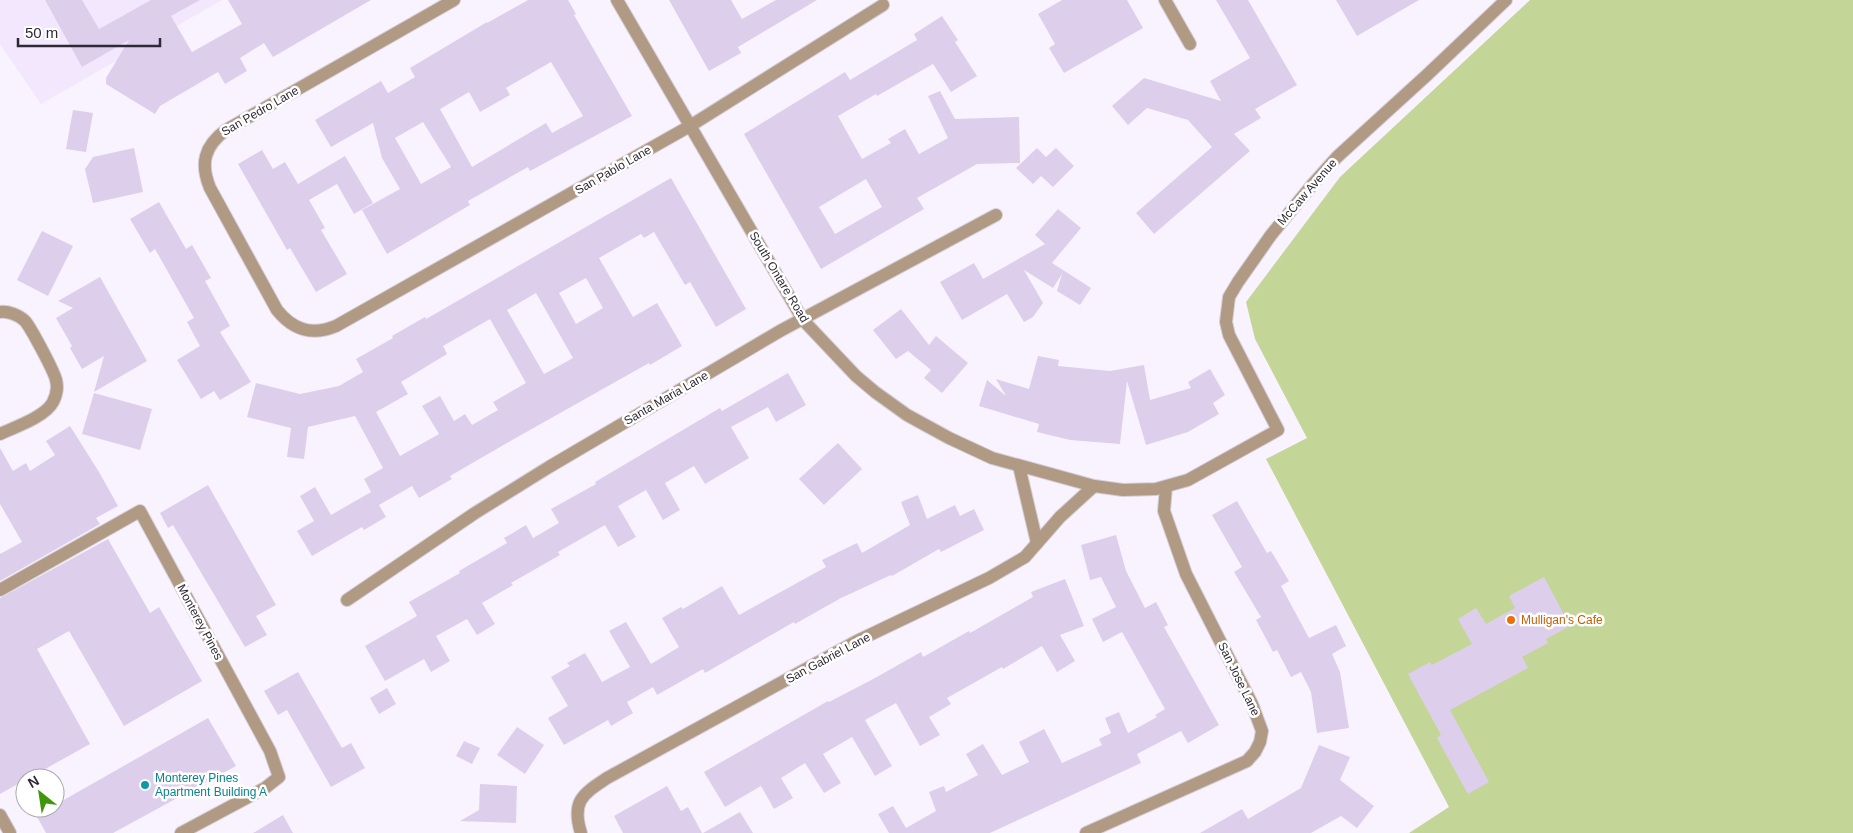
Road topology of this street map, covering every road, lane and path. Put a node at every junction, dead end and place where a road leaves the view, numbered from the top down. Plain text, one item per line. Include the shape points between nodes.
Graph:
1 (454, 0) edge
2 (617, 0) edge
3 (1165, 0) edge
4 (1506, 0) edge
5 (883, 5) dead end
6 (1190, 44) dead end
7 (690, 126) junction
8 (996, 215) dead end
9 (0, 312) edge
10 (803, 320) junction
11 (336, 326) joint
12 (1278, 430) joint
13 (0, 434) edge
14 (1019, 466) junction
15 (1094, 486) junction
16 (1166, 486) junction
17 (1037, 543) junction
18 (0, 590) edge
19 (347, 600) dead end
20 (0, 814) edge
21 (10, 833) edge
22 (181, 833) edge
23 (581, 833) edge
24 (1086, 833) edge

1 - 11 street, San Pedro Lane via 226,130 217,136 206,156 204,167 210,188 277,310 293,326 304,330 315,332
2 - 7 street, South Ontare Road
3 - 6 street
4 - 12 street, McCaw Avenue via 1337,157 1271,235 1229,297 1226,322 1229,335
5 - 7 street, San Pablo Lane
7 - 10 street, South Ontare Road
7 - 11 street, San Pablo Lane
8 - 10 street, Santa Maria Lane
9 - 13 street via 15,314 25,321 57,382 52,404 44,413
10 - 14 street, South Ontare Road via 856,376 907,415 992,458
10 - 19 street, Santa Maria Lane via 549,467
12 - 16 street, South Ontare Road via 1188,480
14 - 15 street, South Ontare Road
14 - 17 street
15 - 16 street, South Ontare Road via 1123,490
15 - 17 street, San Gabriel Lane
16 - 24 street, San Jose Lane via 1164,511 1186,574 1252,704 1262,731 1260,742 1247,761
17 - 23 street, San Gabriel Lane via 1025,557 990,578 857,641 588,790 581,798 578,823
18 - 22 street, Monterey Pines via 140,511 270,751 279,777 265,788
20 - 21 street

